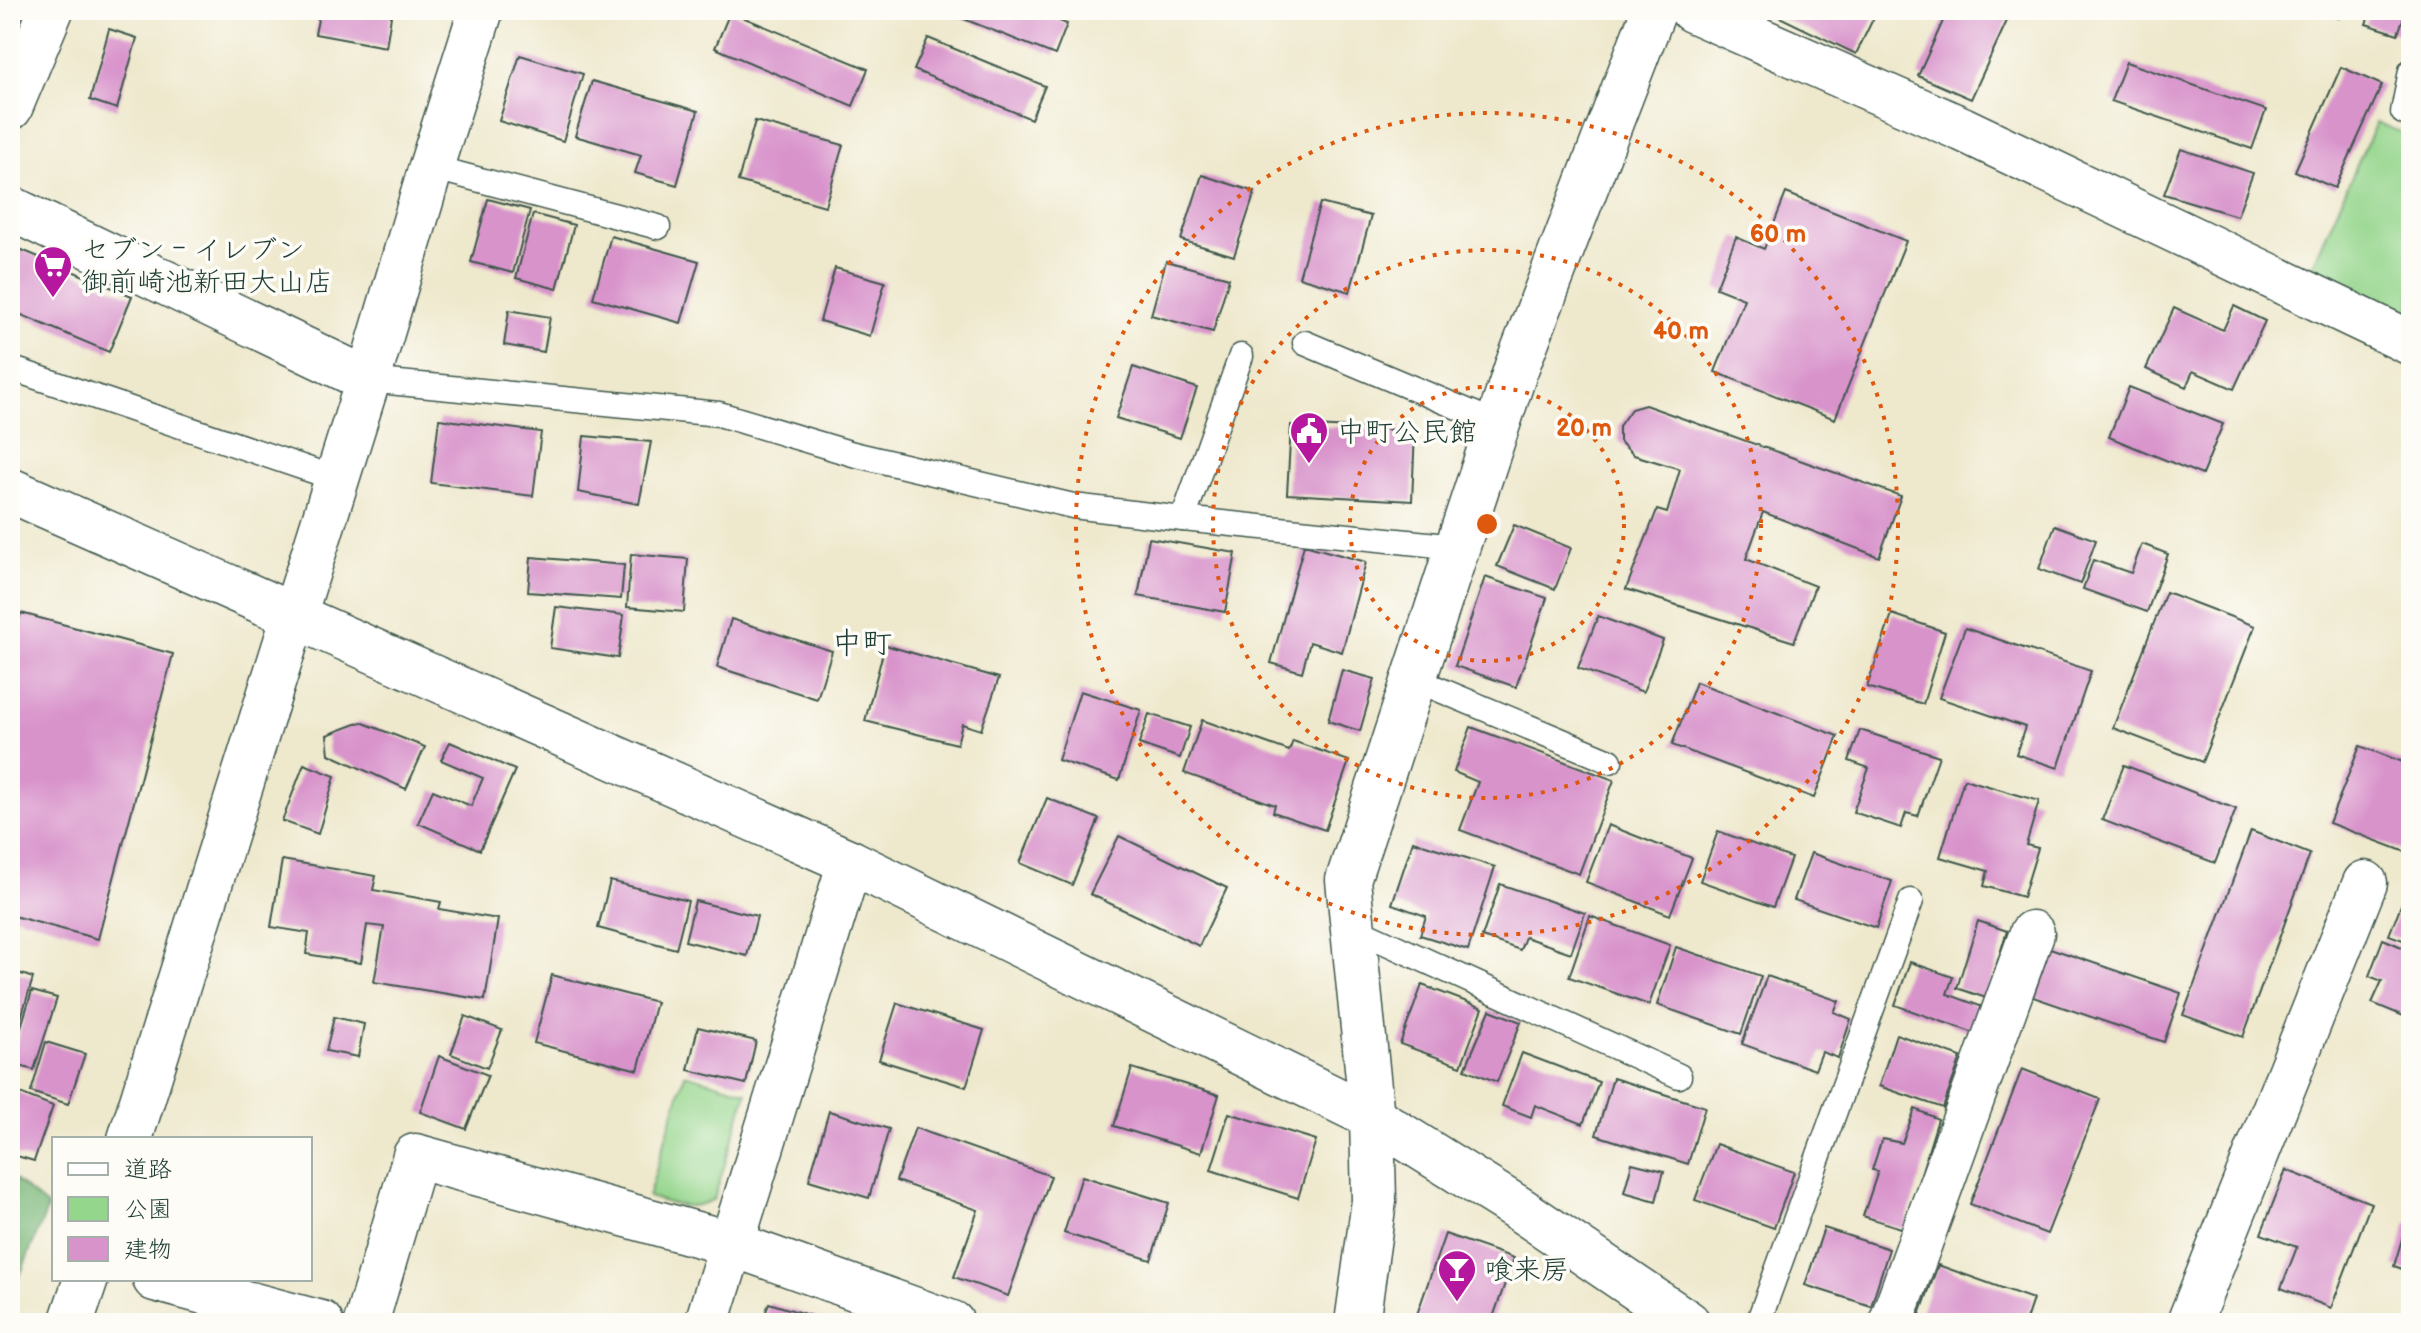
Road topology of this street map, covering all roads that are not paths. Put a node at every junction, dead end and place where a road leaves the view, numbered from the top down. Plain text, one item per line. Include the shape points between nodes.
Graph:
1 (51, 10) edge
2 (481, 10) edge
3 (1654, 10) edge
4 (1692, 10) edge
5 (2411, 71) edge
6 (10, 108) edge
7 (2411, 116) edge
8 (431, 167) junction
9 (10, 208) edge
10 (658, 227) dead end
11 (1305, 343) dead end
12 (2411, 343) edge
13 (1241, 356) dead end
14 (10, 368) edge
15 (368, 380) junction
16 (1498, 424) junction
17 (337, 479) junction
18 (10, 490) edge
19 (1183, 519) junction
20 (1457, 547) junction
21 (294, 616) junction
22 (1414, 679) junction
23 (1610, 761) dead end
24 (850, 862) junction
25 (2365, 883) dead end
26 (1911, 901) dead end
27 (1352, 927) junction
28 (2032, 933) dead end
29 (1679, 1076) dead end
30 (1372, 1117) junction
31 (131, 1137) edge
32 (732, 1244) junction
33 (85, 1281) edge
34 (163, 1281) edge
35 (71, 1323) edge
36 (321, 1323) edge
37 (366, 1323) edge
38 (707, 1323) edge
39 (952, 1323) edge
40 (1357, 1323) edge
41 (1688, 1323) edge
42 (1758, 1323) edge
43 (1891, 1323) edge
44 (2189, 1323) edge

1 - 6 street
2 - 8 street
3 - 16 street
4 - 12 street via 1962,129
5 - 7 lane via 2403,112
8 - 10 lane
8 - 15 street
9 - 15 street
11 - 16 lane
13 - 19 lane
14 - 17 lane
15 - 17 street
15 - 19 lane via 719,414 853,454 1073,506
16 - 20 street
17 - 21 street
18 - 21 street
19 - 20 lane
20 - 22 street
21 - 24 street
21 - 31 street
22 - 23 lane
22 - 27 street via 1348,880
24 - 30 street
24 - 32 street
25 - 44 street
26 - 42 lane
27 - 29 lane
27 - 30 street
28 - 43 street
30 - 40 street via 1374,1201
30 - 41 street
32 - 37 street via 415,1156
32 - 38 street
32 - 39 street
33 - 35 street
34 - 36 street

